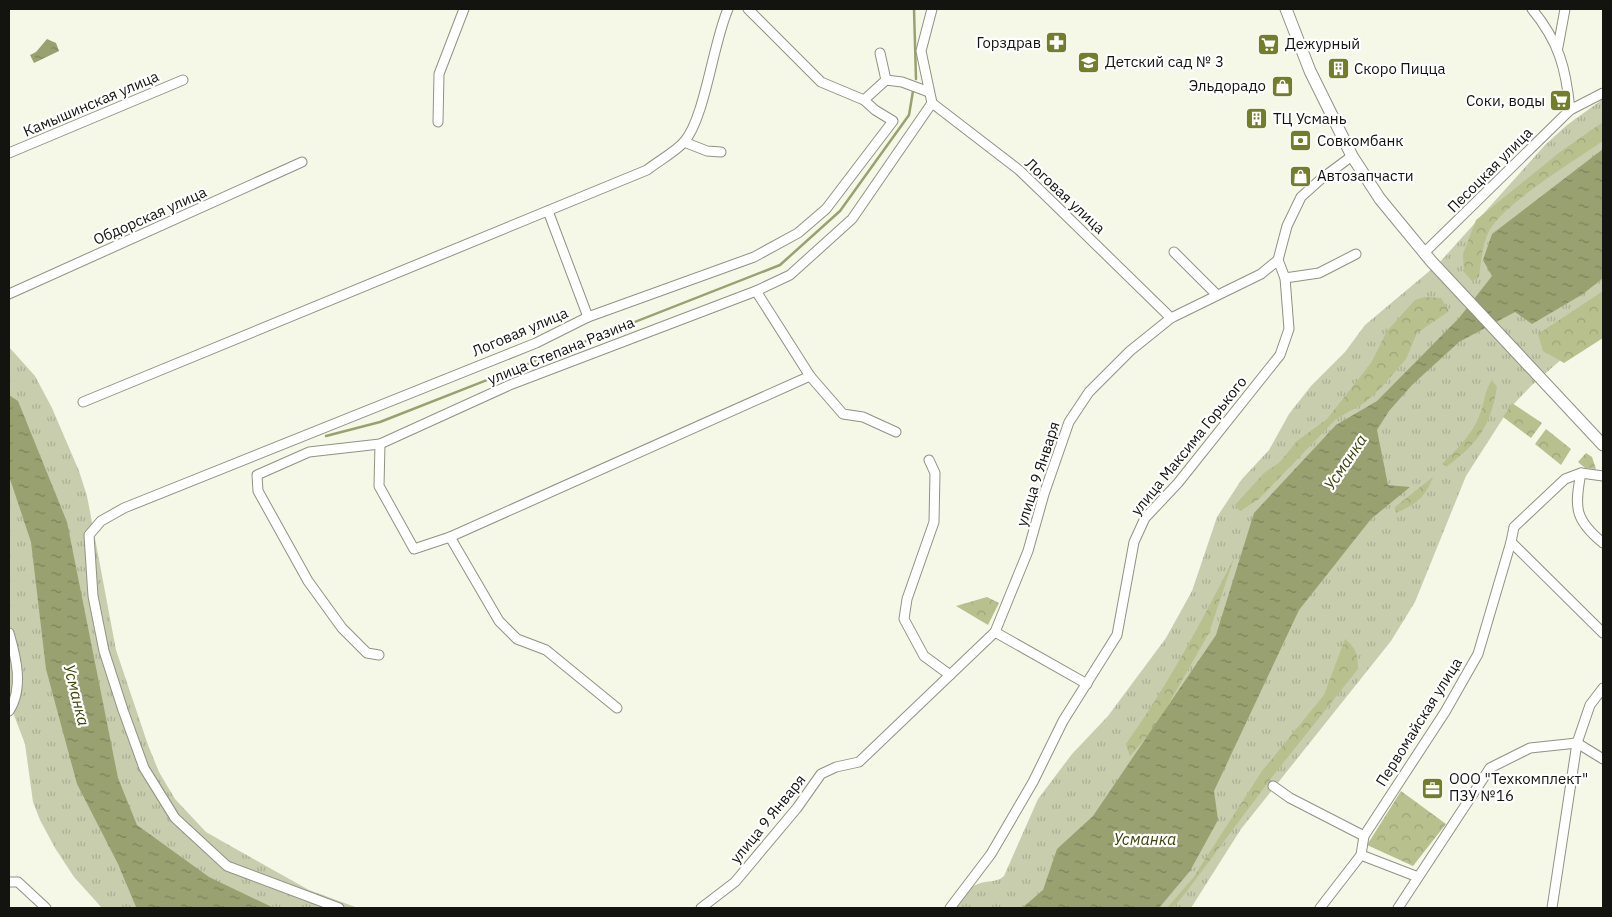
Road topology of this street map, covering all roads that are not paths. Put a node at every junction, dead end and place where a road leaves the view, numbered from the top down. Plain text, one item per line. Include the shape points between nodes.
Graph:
1 (464, 9) edge
2 (728, 9) edge
3 (748, 9) edge
4 (932, 9) edge
5 (1286, 9) edge
6 (1532, 9) edge
7 (1565, 9) edge
8 (1558, 47) junction
9 (880, 53) dead end
10 (183, 80) dead end
11 (886, 80) junction
12 (929, 92) junction
13 (1603, 93) edge
14 (864, 100) junction
15 (932, 104) junction
16 (1568, 112) junction
17 (438, 122) dead end
18 (684, 142) junction
19 (721, 152) dead end
20 (9, 153) edge
21 (1352, 156) junction
22 (302, 162) dead end
23 (548, 211) junction
24 (1174, 252) dead end
25 (1356, 254) dead end
26 (1428, 257) junction
27 (1278, 260) junction
28 (1284, 278) junction
29 (756, 290) junction
30 (9, 294) edge
31 (1218, 295) junction
32 (588, 317) junction
33 (1171, 318) junction
34 (810, 376) junction
35 (84, 402) dead end
36 (896, 432) dead end
37 (380, 444) junction
38 (1603, 445) edge
39 (929, 460) dead end
40 (1581, 473) junction
41 (1603, 476) edge
42 (450, 537) junction
43 (1511, 542) junction
44 (1603, 543) edge
45 (995, 632) junction
46 (9, 633) edge
47 (1603, 633) edge
48 (379, 655) dead end
49 (950, 675) junction
50 (1087, 684) junction
51 (1603, 688) edge
52 (12, 695) edge
53 (617, 708) dead end
54 (9, 711) edge
55 (1577, 743) junction
56 (1603, 759) edge
57 (1272, 786) dead end
58 (1364, 836) junction
59 (1361, 855) junction
60 (1418, 877) junction
61 (9, 882) edge
62 (46, 908) edge
63 (339, 908) edge
64 (700, 908) edge
65 (950, 908) edge
66 (1320, 908) edge
67 (1400, 908) edge
68 (1552, 908) edge

1 - 17 street via 439,74
2 - 18 street via 698,113
3 - 14 street, Логовая улица via 821,82
4 - 12 street via 921,51
5 - 21 main road via 1310,71
6 - 8 street
7 - 8 street
8 - 16 street via 1566,73
9 - 11 street
10 - 20 street, Камышинская улица
11 - 12 street
11 - 14 street
12 - 15 street
13 - 16 street, Песоцкая улица
14 - 32 street, Логовая улица via 893,121 826,209 798,233 754,258
15 - 29 street, улица Степана Разина via 852,220 790,275
15 - 33 street, Логовая улица via 1031,182
16 - 26 street, Песоцкая улица
18 - 19 street via 707,151
18 - 23 street via 647,170
21 - 26 main road via 1380,199
21 - 27 street via 1302,198 1288,226
22 - 30 street, Обдорская улица
23 - 32 street
23 - 35 street
24 - 31 street
25 - 28 street via 1320,273
26 - 38 main road
27 - 28 street, улица Максима Горького
27 - 31 street, улица 9 Января via 1260,274
28 - 50 street, улица Максима Горького via 1289,329 1280,355 1178,483 1145,518 1134,542 1117,635
29 - 34 street
29 - 37 street, улица Степана Разина via 512,384
31 - 33 street, улица 9 Января
32 - 63 street, Логовая улица via 536,343 124,508 101,521 89,535 93,596 104,650 122,710 144,768 175,818 213,856 228,866
33 - 45 street, улица 9 Января via 1130,351 1089,392 1069,422 1028,551
34 - 36 street via 843,414 863,417
34 - 42 street
37 - 42 street via 379,486 414,549
37 - 48 street, улица Степана Разина via 308,452 257,475 258,491 308,581 342,628 367,653
39 - 49 street via 935,473 934,522 907,599 904,619 924,656
40 - 41 street
40 - 43 street, Первомайская улица via 1565,479 1525,515 1514,527
40 - 44 street via 1576,494 1577,508 1585,528
42 - 53 street via 498,621 517,639 546,650
43 - 47 street
43 - 58 street, Первомайская улица via 1478,654 1445,712
45 - 49 street, улица 9 Января
45 - 50 street
46 - 52 street via 15,657
49 - 64 street, улица 9 Января via 859,762 821,774 735,882
50 - 65 street, улица Максима Горького via 1063,721 1033,782 991,854
51 - 55 street via 1590,705
52 - 54 street via 14,703
55 - 56 street
55 - 60 street via 1530,748 1490,768
55 - 68 street
57 - 58 street
58 - 59 street, Первомайская улица
59 - 60 street
59 - 66 street
60 - 67 street
61 - 62 street via 18,882

